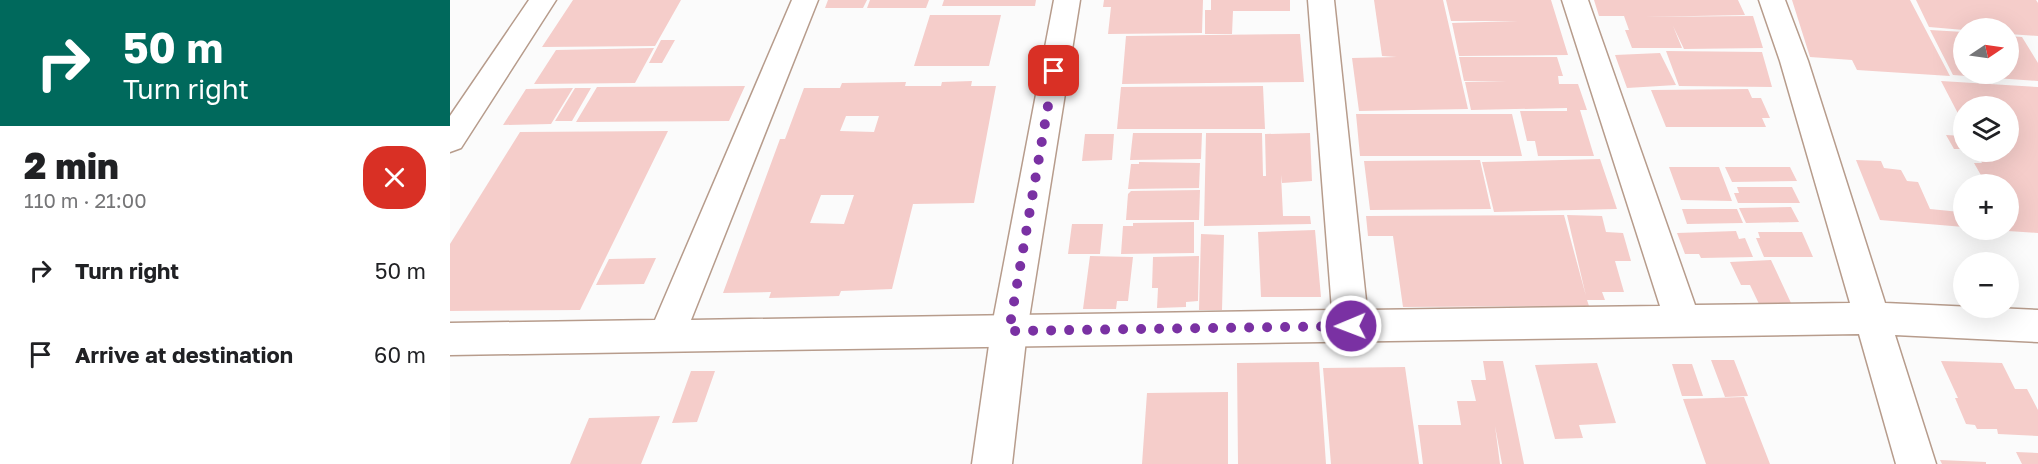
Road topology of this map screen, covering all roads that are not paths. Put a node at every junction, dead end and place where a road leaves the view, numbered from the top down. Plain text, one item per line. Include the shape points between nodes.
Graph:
1 (543, 0) edge
2 (805, 0) edge
3 (1067, 0) edge
4 (1321, 0) edge
5 (1575, 0) edge
6 (1772, 0) edge
7 (450, 140) edge
8 (1872, 318) junction
9 (1683, 321) junction
10 (1351, 326) junction
11 (2038, 326) edge
12 (1009, 331) junction
13 (667, 335) junction
14 (450, 339) edge
15 (992, 464) edge
16 (1916, 464) edge

1 - 7 street
2 - 13 street
3 - 12 street
4 - 10 street
5 - 9 street
6 - 8 street
8 - 9 street
8 - 11 street
8 - 16 street
9 - 10 street
10 - 12 street
12 - 13 street
12 - 15 street
13 - 14 street

